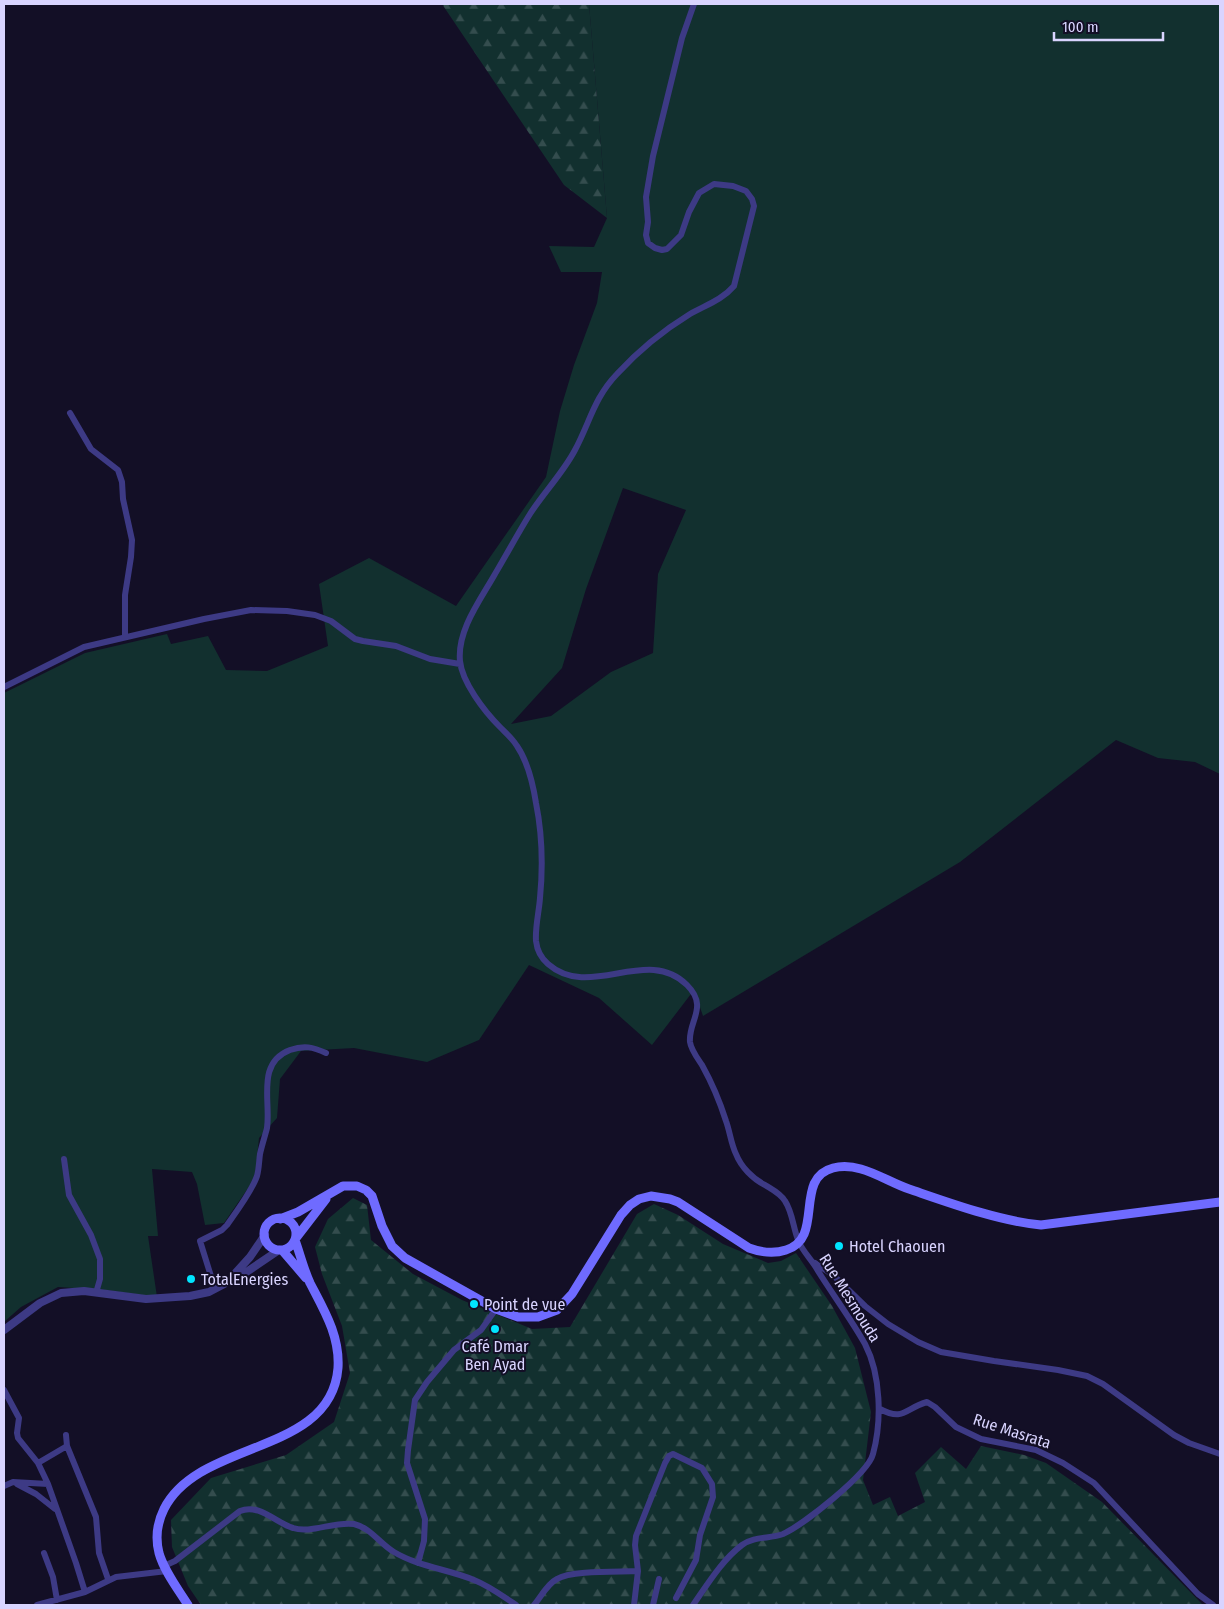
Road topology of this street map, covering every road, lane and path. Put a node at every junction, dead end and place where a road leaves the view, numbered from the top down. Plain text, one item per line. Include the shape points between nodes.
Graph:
1 (694, 4) edge
2 (70, 413) dead end
3 (125, 637) junction
4 (460, 664) junction
5 (4, 687) edge
6 (326, 1053) dead end
7 (64, 1159) dead end
8 (332, 1193) junction
9 (1220, 1202) edge
10 (280, 1218) junction
11 (265, 1234) junction
12 (296, 1239) junction
13 (799, 1244) junction
14 (281, 1250) junction
15 (812, 1261) junction
16 (310, 1282) junction
17 (225, 1284) junction
18 (215, 1289) junction
19 (96, 1293) junction
20 (496, 1309) junction
21 (4, 1330) edge
22 (4, 1390) edge
23 (880, 1409) junction
24 (66, 1435) dead end
25 (67, 1446) junction
26 (1220, 1454) edge
27 (38, 1462) junction
28 (12, 1482) junction
29 (48, 1484) junction
30 (4, 1486) edge
31 (56, 1510) junction
32 (44, 1553) dead end
33 (418, 1563) junction
34 (166, 1569) junction
35 (638, 1571) junction
36 (108, 1579) junction
37 (659, 1579) dead end
38 (84, 1592) junction
39 (676, 1598) dead end
40 (57, 1600) junction
41 (39, 1605) edge
42 (188, 1605) edge
43 (516, 1605) edge
44 (534, 1605) edge
45 (634, 1605) edge
46 (653, 1605) edge
47 (693, 1605) edge
48 (1213, 1605) edge

1 - 4 street via 682,38 653,156 646,197 646,235 648,243 655,248 668,249 680,235 700,193 714,184 746,191 754,206 734,286 725,296 689,314 655,339 606,386 575,449 532,512 469,622 460,646
2 - 3 street via 91,449 118,470 122,482 132,540 125,602
3 - 4 street via 242,611 287,611 322,617 362,641 396,646 430,659
3 - 5 street via 76,650
4 - 13 street via 466,682 490,716 514,741 526,761 536,802 540,842 538,951 544,961 574,977 600,977 646,969 663,971 685,984 694,996 697,1014 690,1042 711,1080 736,1156 749,1174 785,1200
6 - 18 street via 309,1046 291,1050 276,1058 268,1073 267,1128 257,1178 227,1225 200,1241
7 - 19 street via 69,1195 100,1259
8 - 10 main road
8 - 12 main road
8 - 20 main road via 350,1184 366,1190 372,1196 392,1246 406,1258
9 - 13 main road via 1041,1225 1026,1224 846,1166 829,1169 816,1180 804,1237
10 - 11 main road via 268,1225
10 - 12 main road via 293,1224
11 - 14 main road via 269,1245
11 - 17 street via 250,1257
12 - 14 main road
12 - 16 main road
13 - 15 street, Rue Mesmouda
13 - 20 main road via 781,1252 749,1248 678,1202 651,1196 635,1202 621,1215 572,1294 557,1310 527,1318
14 - 16 main road
14 - 17 street
15 - 23 street, Rue Mesmouda via 866,1346 874,1368
15 - 26 street via 833,1275 888,1324 918,1342 941,1352 1087,1376 1174,1435
16 - 34 main road via 330,1322 337,1348 338,1370 329,1397 312,1418 293,1431 217,1463 182,1486 167,1503 157,1528 159,1554
17 - 18 street
18 - 19 street via 172,1298
19 - 21 street via 61,1293 26,1312
20 - 33 street via 481,1330 454,1350 415,1400 408,1463 425,1519
22 - 27 street via 18,1418 18,1438
23 - 47 street, Rue Mesmouda via 874,1454 861,1473 831,1501 792,1529 742,1545 727,1559
23 - 48 street, Rue Masrata via 893,1416 927,1402 956,1426 981,1439 1036,1450 1062,1463 1094,1483 1198,1594
24 - 25 street
25 - 27 street
25 - 36 street via 96,1517 99,1552
27 - 29 street
28 - 29 street
28 - 30 street
28 - 31 street via 36,1494
29 - 31 street
31 - 38 street
32 - 40 street
33 - 34 street via 392,1551 370,1531 353,1524 292,1528 265,1513 250,1509 240,1511
33 - 43 street via 485,1585
34 - 36 street
34 - 42 main road
35 - 39 street via 636,1536 665,1463 673,1454 702,1468 712,1484 713,1497 700,1535 696,1560
35 - 44 street via 564,1576 550,1583
35 - 45 street
36 - 38 street
37 - 46 street
38 - 40 street
40 - 41 street

